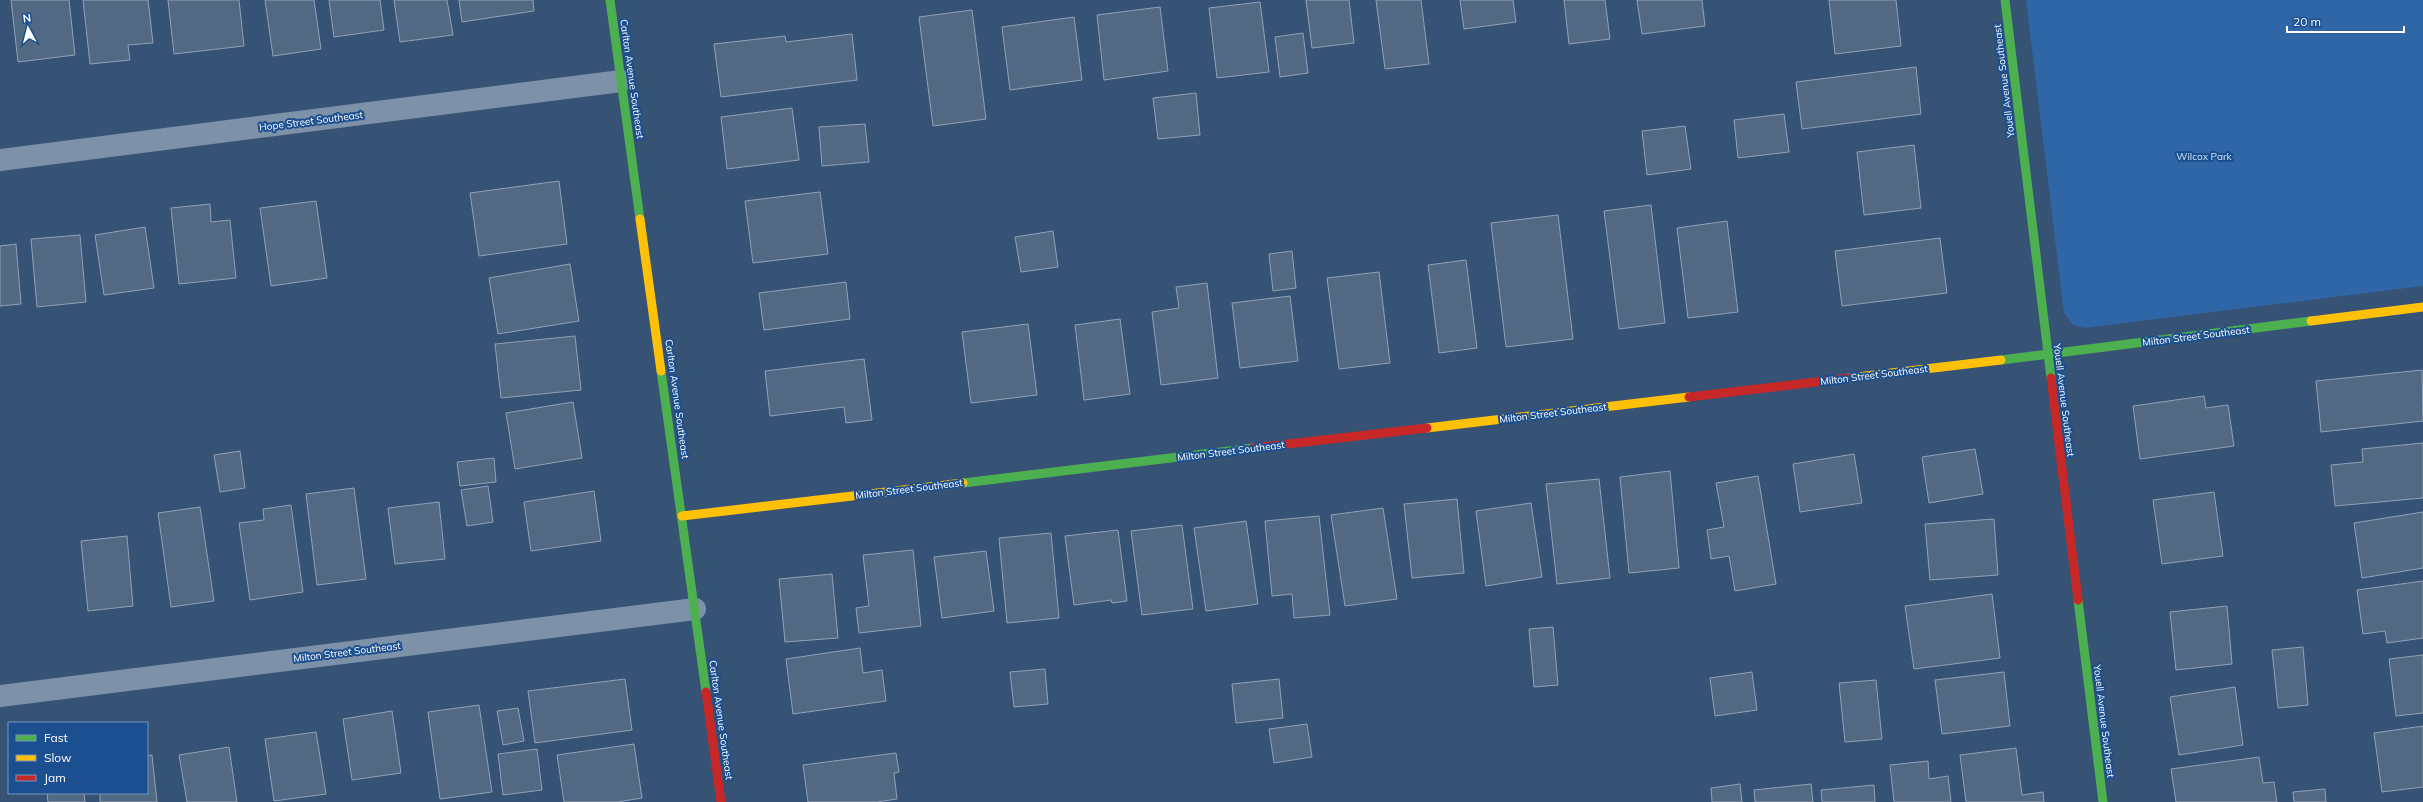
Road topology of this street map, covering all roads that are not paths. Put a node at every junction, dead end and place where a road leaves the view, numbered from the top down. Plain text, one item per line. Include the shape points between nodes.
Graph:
1 (610, 0) edge
2 (2005, 0) edge
3 (621, 82) junction
4 (0, 160) edge
5 (2423, 307) edge
6 (2047, 355) junction
7 (682, 516) junction
8 (695, 609) junction
9 (0, 696) edge
10 (721, 802) edge
11 (2103, 802) edge

1 - 3 street, Carlton Avenue Southeast
2 - 6 street, Youell Avenue Southeast
3 - 4 street, Hope Street Southeast
3 - 7 street, Carlton Avenue Southeast
5 - 6 street, Milton Street Southeast
6 - 7 street, Milton Street Southeast
6 - 11 street, Youell Avenue Southeast
7 - 8 street, Carlton Avenue Southeast
8 - 9 street, Milton Street Southeast
8 - 10 street, Carlton Avenue Southeast

